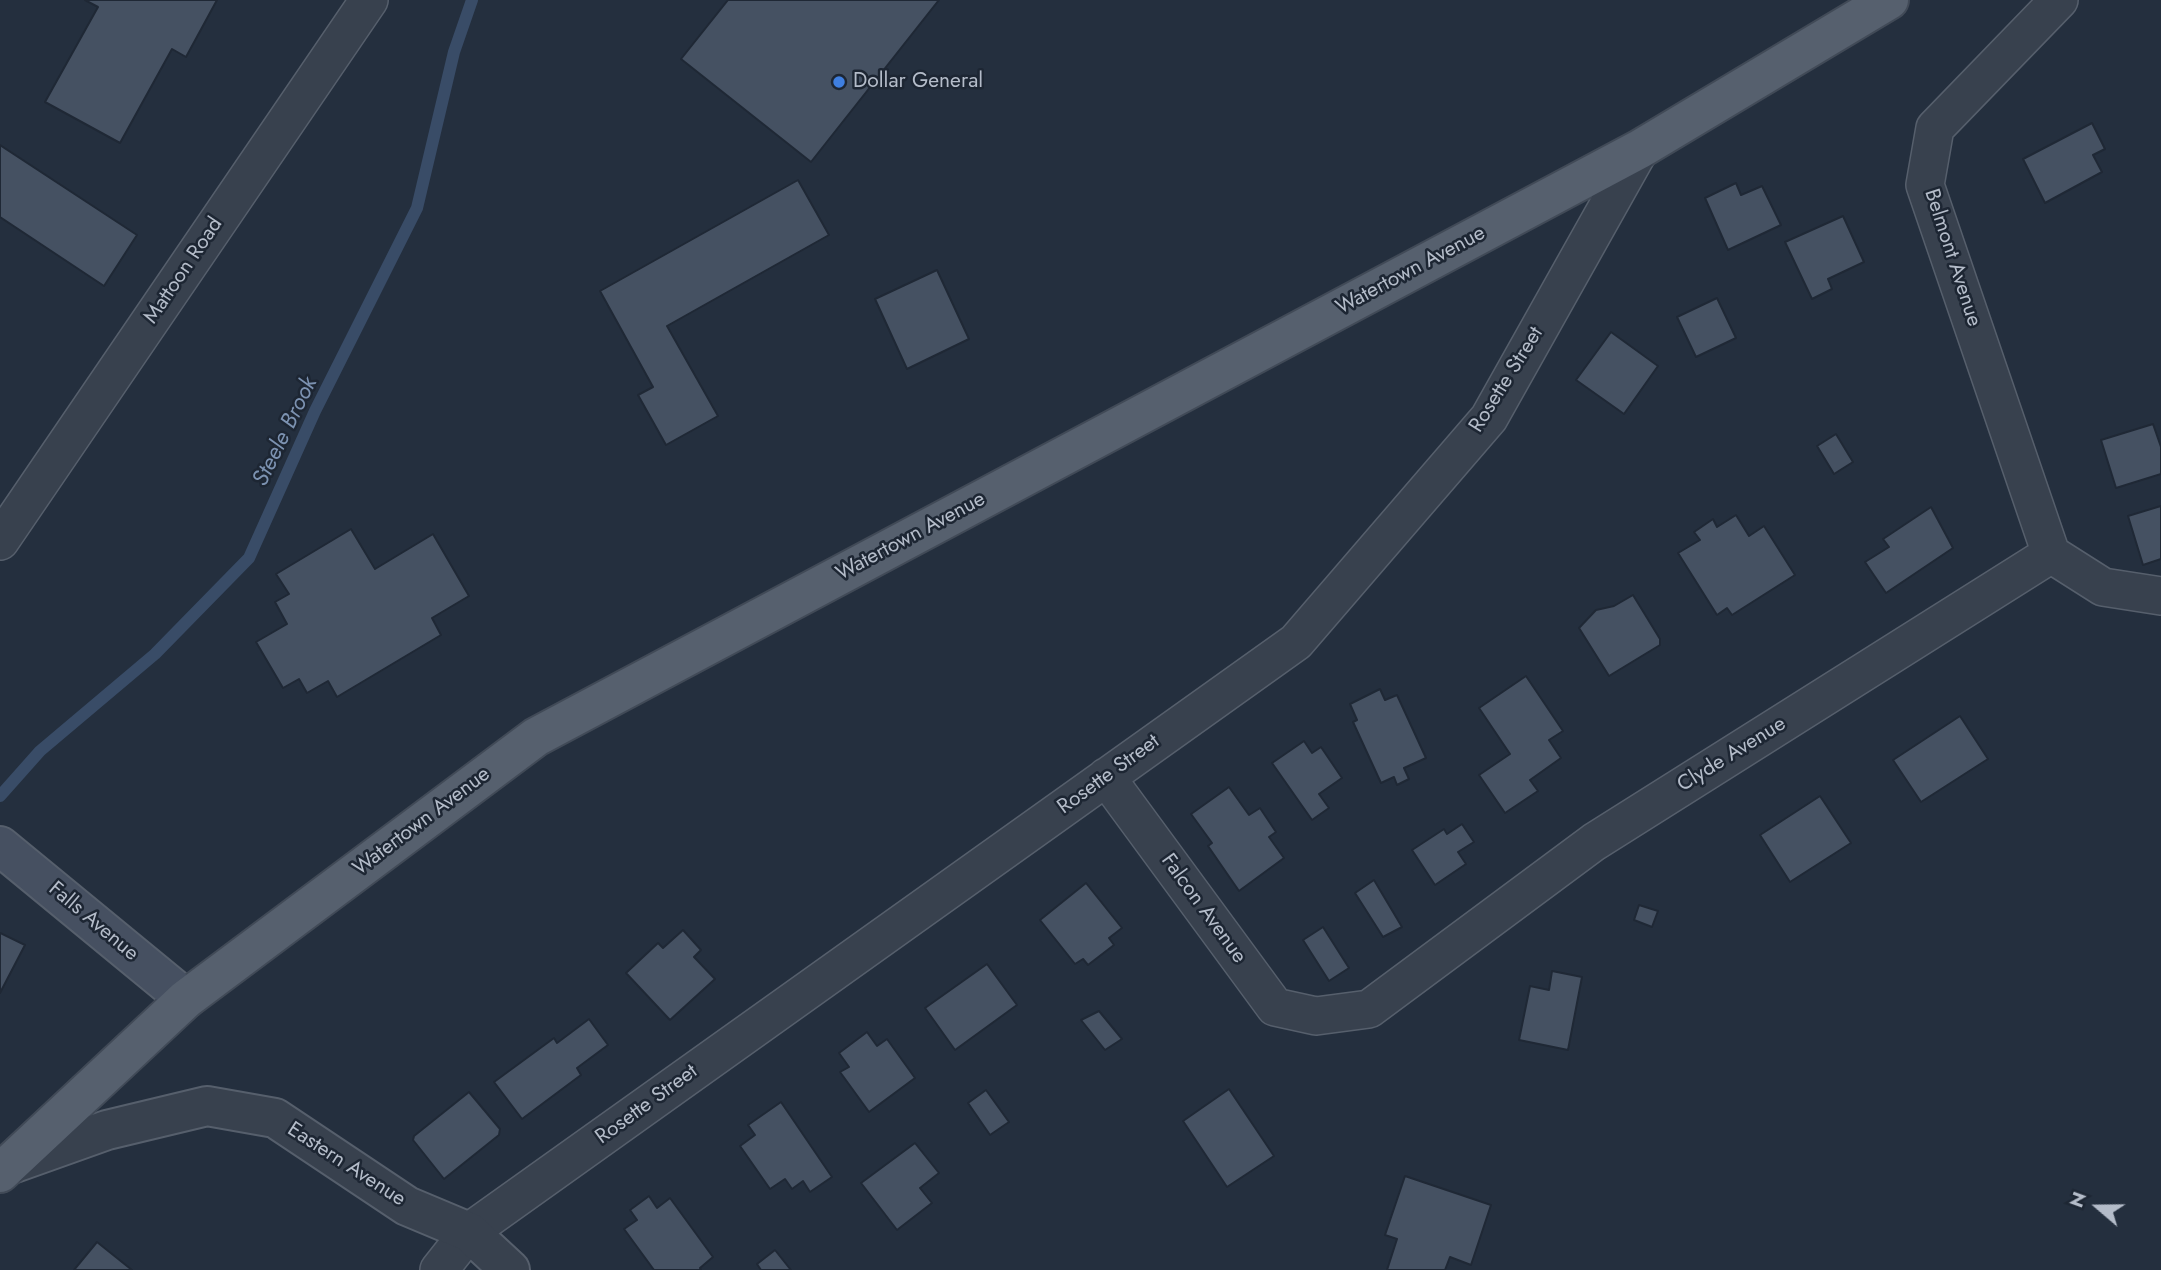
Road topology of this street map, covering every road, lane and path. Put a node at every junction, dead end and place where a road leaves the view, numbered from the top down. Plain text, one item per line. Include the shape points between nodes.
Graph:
1 (369, 0) edge
2 (1889, 0) edge
3 (2059, 0) edge
4 (1640, 149) junction
5 (0, 541) edge
6 (2051, 554) junction
7 (2161, 596) edge
8 (1106, 777) junction
9 (0, 846) edge
10 (186, 999) junction
11 (1316, 1016) joint
12 (3, 1170) edge
13 (469, 1232) junction
14 (439, 1270) edge
15 (510, 1270) edge

1 - 5 street, Mattoon Road
2 - 4 main road, Watertown Avenue
3 - 6 street, Belmont Avenue via 1935,128 1926,185
4 - 8 street, Rosette Street via 1489,418 1296,642
4 - 10 main road, Watertown Avenue via 536,737
6 - 7 street via 2104,587
6 - 11 street, Clyde Avenue via 1594,842 1369,1009
8 - 11 street, Falcon Avenue via 1275,1007
8 - 13 street, Rosette Street
9 - 10 main road, Falls Avenue
10 - 12 main road, Watertown Avenue
12 - 13 street, Eastern Avenue via 107,1130 207,1106 275,1118 407,1206
13 - 14 street, Rosette Street
13 - 15 street, Eastern Avenue

